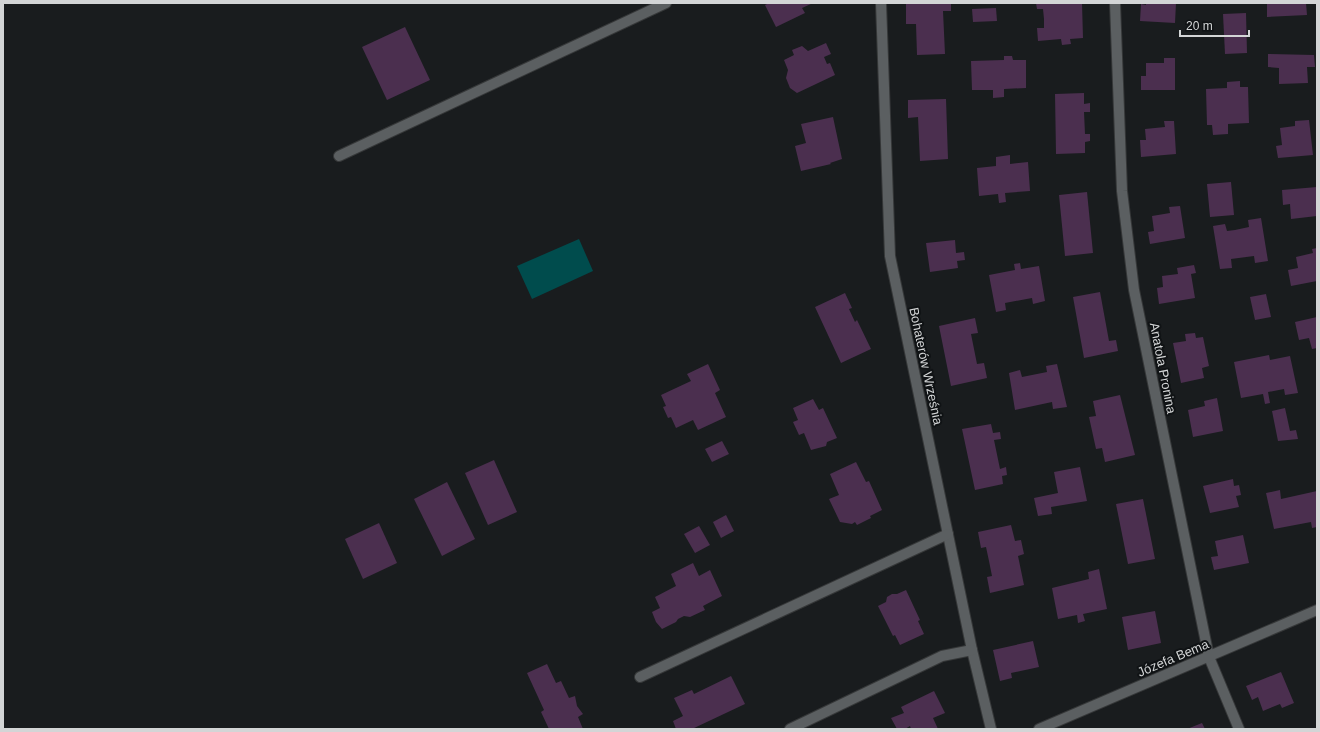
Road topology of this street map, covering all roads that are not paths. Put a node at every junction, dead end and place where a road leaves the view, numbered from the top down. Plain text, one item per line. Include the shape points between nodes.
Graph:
1 (666, 3) edge
2 (881, 3) edge
3 (1115, 3) edge
4 (339, 156) dead end
5 (948, 534) junction
6 (1317, 610) edge
7 (972, 650) junction
8 (1209, 657) junction
9 (640, 677) dead end
10 (790, 729) edge
11 (991, 729) edge
12 (1039, 729) edge
13 (1239, 729) edge

1 - 4 street
2 - 5 street, Bohaterów Września via 890,256
3 - 8 street, Anatola Pronina via 1122,192 1134,290
5 - 7 street, Bohaterów Września
5 - 9 street
6 - 8 street, Józefa Bema
7 - 10 street via 942,656
7 - 11 street, Bohaterów Września
8 - 12 street, Józefa Bema
8 - 13 street, Anatola Pronina

